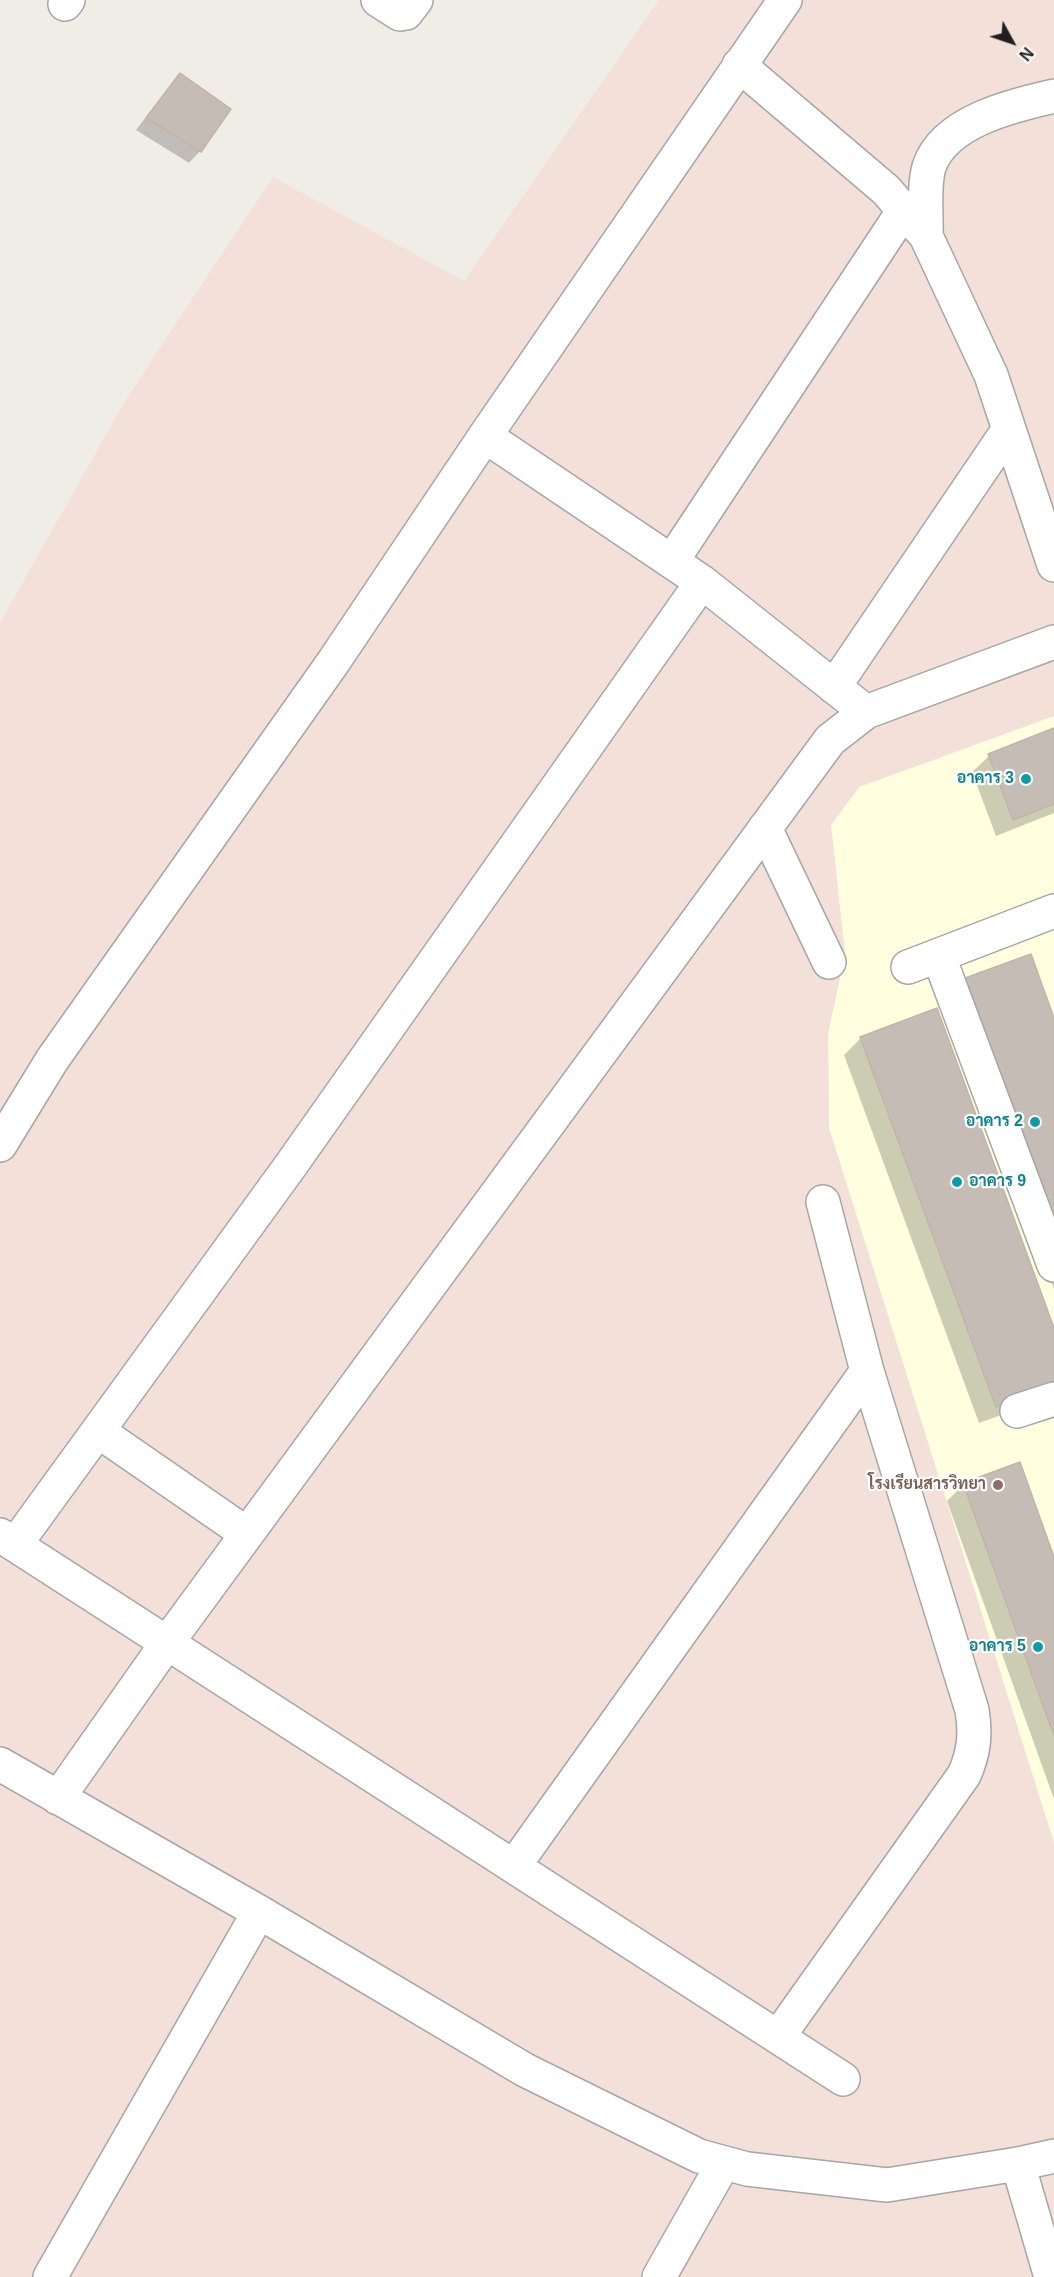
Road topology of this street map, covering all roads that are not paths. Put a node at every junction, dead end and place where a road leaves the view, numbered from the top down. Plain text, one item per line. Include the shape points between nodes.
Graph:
1 (378, 0) edge
2 (416, 0) edge
3 (785, 0) edge
4 (739, 65) junction
5 (1054, 96) edge
6 (904, 210) junction
7 (926, 236) junction
8 (1010, 429) junction
9 (484, 436) junction
10 (672, 561) junction
11 (1054, 565) edge
12 (702, 582) junction
13 (1054, 642) edge
14 (834, 687) junction
15 (866, 712) junction
16 (765, 828) junction
17 (1054, 911) edge
18 (939, 957) junction
19 (829, 962) dead end
20 (908, 967) dead end
21 (0, 1145) edge
22 (823, 1202) dead end
23 (1054, 1265) edge
24 (867, 1371) junction
25 (1054, 1399) edge
26 (1017, 1411) dead end
27 (98, 1431) junction
28 (247, 1534) junction
29 (8, 1540) edge
30 (167, 1643) junction
31 (0, 1764) edge
32 (58, 1798) junction
33 (514, 1866) junction
34 (259, 1912) junction
35 (778, 2037) junction
36 (843, 2079) dead end
37 (1054, 2156) edge
38 (723, 2164) junction
39 (1018, 2164) junction
40 (50, 2277) edge
41 (659, 2277) edge
42 (1051, 2277) edge

1 - 2 street via 400,14 406,13
3 - 4 street
4 - 6 street via 886,190
4 - 9 street
5 - 7 street via 1009,106 957,130 930,166
6 - 7 street
6 - 10 street
7 - 8 street via 991,375
8 - 11 street
8 - 14 street
9 - 10 street
9 - 21 street via 334,661 52,1060
10 - 12 street
12 - 14 street
12 - 27 street via 291,1165
13 - 15 street
14 - 15 street
15 - 16 street via 831,740
16 - 19 street
16 - 28 street
17 - 18 street
18 - 20 street
18 - 23 street
22 - 24 street
24 - 33 street
24 - 35 street via 972,1710 974,1741 964,1775
25 - 26 street
27 - 28 street
27 - 29 street
28 - 30 street
29 - 30 street
30 - 32 street
30 - 33 street
31 - 32 street
32 - 34 street
33 - 35 street
34 - 38 street via 525,2070 610,2114
34 - 40 street
35 - 36 street
37 - 39 street
38 - 39 street via 886,2185
38 - 41 street
39 - 42 street

